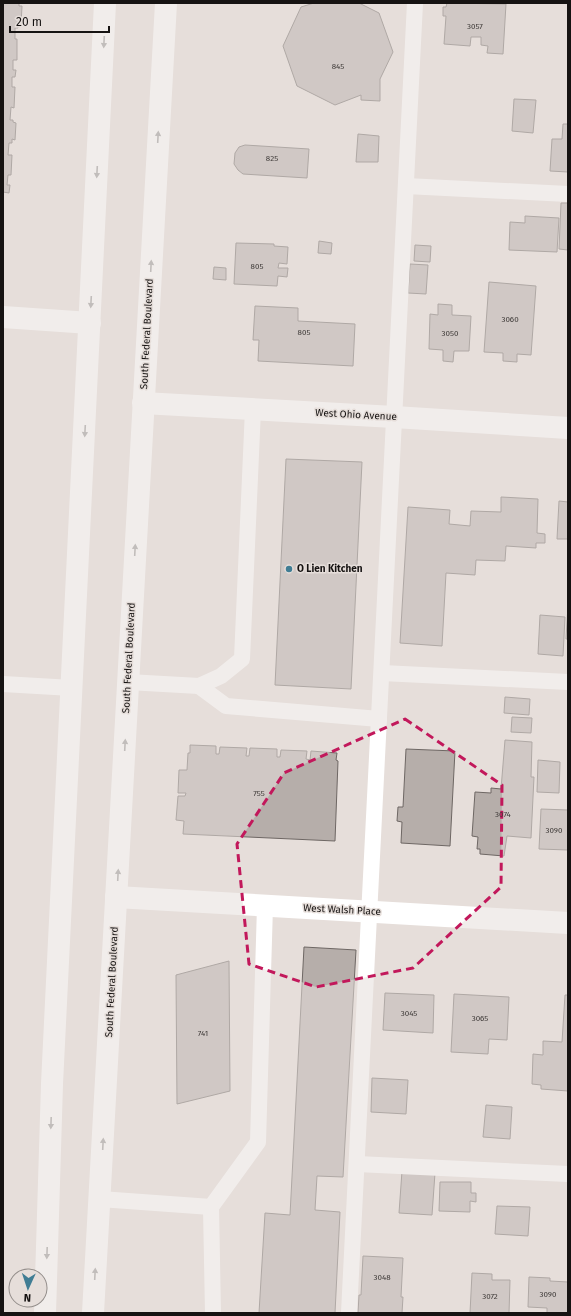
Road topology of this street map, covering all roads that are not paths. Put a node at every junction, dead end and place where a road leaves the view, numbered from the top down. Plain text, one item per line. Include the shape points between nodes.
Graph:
1 (105, 3) edge
2 (166, 3) edge
3 (415, 3) edge
4 (406, 186) junction
5 (568, 194) edge
6 (3, 317) edge
7 (90, 323) junction
8 (144, 403) junction
9 (253, 410) junction
10 (394, 417) junction
11 (568, 428) edge
12 (382, 673) junction
13 (128, 682) junction
14 (568, 682) edge
15 (3, 684) edge
16 (199, 686) junction
17 (72, 688) junction
18 (379, 719) junction
19 (116, 897) junction
20 (265, 906) junction
21 (370, 912) junction
22 (568, 923) edge
23 (357, 1164) junction
24 (568, 1174) edge
25 (100, 1198) junction
26 (211, 1207) junction
27 (45, 1313) edge
28 (93, 1313) edge
29 (213, 1313) edge
30 (350, 1313) edge

1 -> 7 main road
8 -> 2 main road, South Federal Boulevard
3 - 4 lane
4 - 5 lane
4 - 10 lane
6 - 7 main road
7 -> 17 main road
8 - 9 main road, West Ohio Avenue
13 -> 8 main road, South Federal Boulevard
9 - 10 main road, West Ohio Avenue
9 - 16 lane via 242,659 221,676
10 - 11 main road, West Ohio Avenue
10 - 12 lane
12 - 14 lane
12 - 18 lane
13 - 16 lane
19 -> 13 main road, South Federal Boulevard
15 - 17 lane
16 - 18 lane via 226,706
17 -> 27 main road via 52,1084
18 - 21 lane
19 - 20 main road, West Walsh Place
25 -> 19 main road, South Federal Boulevard
20 - 21 main road, West Walsh Place
20 - 26 lane via 258,1142
21 - 22 main road, West Walsh Place
21 - 23 lane
23 - 24 lane
23 - 30 lane
25 - 26 lane
28 -> 25 main road, South Federal Boulevard
26 - 29 lane

